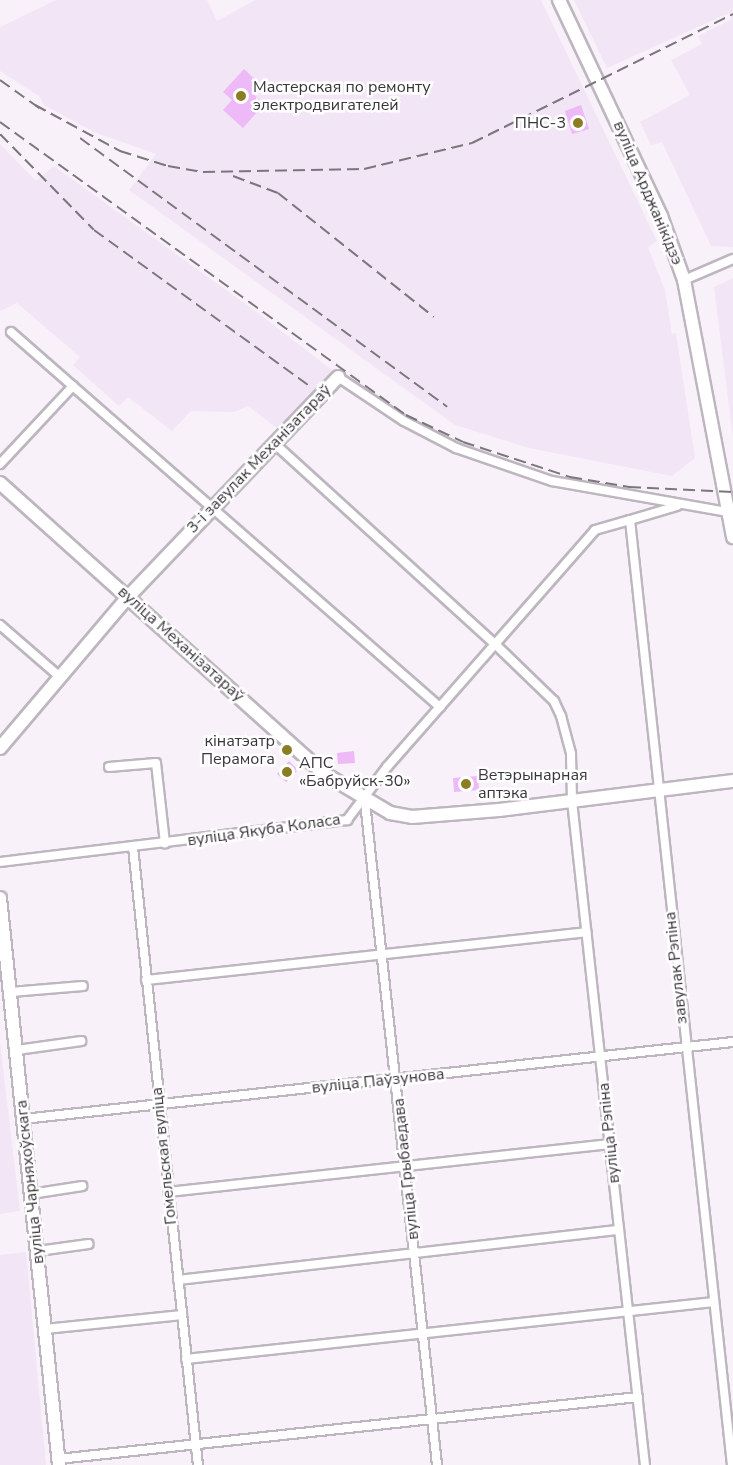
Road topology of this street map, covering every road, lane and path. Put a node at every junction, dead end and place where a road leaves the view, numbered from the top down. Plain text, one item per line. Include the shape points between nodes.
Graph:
1 (559, 0) edge
2 (733, 259) edge
3 (684, 280) junction
4 (11, 332) dead end
5 (338, 377) joint
6 (73, 386) junction
7 (276, 445) junction
8 (0, 464) edge
9 (0, 483) edge
10 (214, 505) junction
11 (677, 506) junction
12 (728, 512) junction
13 (630, 520) junction
14 (733, 537) edge
15 (129, 596) junction
16 (0, 625) edge
17 (496, 645) junction
18 (60, 677) junction
19 (440, 707) junction
20 (0, 748) edge
21 (109, 767) dead end
22 (733, 781) edge
23 (657, 790) junction
24 (572, 801) junction
25 (365, 802) junction
26 (165, 843) junction
27 (133, 847) junction
28 (0, 862) edge
29 (0, 898) edge
30 (586, 932) junction
31 (380, 953) junction
32 (147, 980) junction
33 (83, 986) dead end
34 (11, 992) junction
35 (81, 1041) dead end
36 (733, 1042) edge
37 (685, 1048) junction
38 (17, 1050) junction
39 (601, 1059) junction
40 (396, 1079) junction
41 (159, 1106) junction
42 (23, 1119) junction
43 (610, 1144) junction
44 (404, 1165) junction
45 (82, 1186) dead end
46 (168, 1192) junction
47 (31, 1194) junction
48 (618, 1230) junction
49 (89, 1244) dead end
50 (38, 1251) junction
51 (415, 1253) junction
52 (178, 1280) junction
53 (714, 1302) junction
54 (629, 1313) junction
55 (182, 1315) junction
56 (45, 1329) junction
57 (423, 1335) junction
58 (186, 1359) junction
59 (638, 1397) junction
60 (433, 1419) junction
61 (196, 1443) junction
62 (59, 1462) edge
63 (198, 1465) edge
64 (437, 1465) edge
65 (645, 1465) edge
66 (732, 1465) edge

1 - 3 main road, вуліца Арджанікідзэ via 661,216
2 - 3 street
3 - 12 main road, вуліца Арджанікідзэ
4 - 6 street
5 - 7 main road, 3-і завулак Механізатараў
5 - 11 street, 3-і завулак Механізатараў via 404,421 456,448 562,484
6 - 8 street
6 - 10 street
7 - 10 main road, 3-і завулак Механізатараў
7 - 17 street, вуліца Рэпіна
9 - 15 main road, вуліца Механізатараў
10 - 15 main road, 3-і завулак Механізатараў
10 - 19 street
11 - 12 street, 3-і завулак Механізатараў
11 - 13 street
12 - 14 main road, вуліца Арджанікідзэ
13 - 17 street, вуліца Якуба Коласа via 595,530
13 - 23 street, завулак Рэпіна
15 - 18 main road, 3-і завулак Механізатараў
15 - 25 main road, вуліца Механізатараў via 323,773
16 - 18 street
17 - 19 street, вуліца Якуба Коласа
17 - 24 street, вуліца Рэпіна via 554,701 572,754
18 - 20 main road, 3-і завулак Механізатараў
19 - 25 street, вуліца Якуба Коласа via 387,767
21 - 26 street via 156,763
22 - 23 main road
23 - 24 main road
23 - 37 street, завулак Рэпіна
24 - 25 main road via 412,817
24 - 30 street, вуліца Рэпіна
25 - 26 street, вуліца Якуба Коласа via 347,820
25 - 31 street, вуліца Грыбаедава
26 - 27 street, вуліца Якуба Коласа
27 - 28 street, вуліца Якуба Коласа
27 - 32 street, Гомельская вуліца
29 - 34 main road, вуліца Чарняхоўскага
30 - 31 street
30 - 39 street, вуліца Рэпіна
31 - 32 street
31 - 40 street, вуліца Грыбаедава
32 - 41 street, Гомельская вуліца
33 - 34 street
34 - 38 main road, вуліца Чарняхоўскага
35 - 38 street
36 - 37 street, вуліца Паўзунова
37 - 39 street, вуліца Паўзунова
37 - 53 street, завулак Рэпіна
38 - 42 main road, вуліца Чарняхоўскага
39 - 40 street, вуліца Паўзунова
39 - 43 street, вуліца Рэпіна
40 - 41 street, вуліца Паўзунова
40 - 44 street, вуліца Грыбаедава
41 - 42 street, вуліца Паўзунова
41 - 46 street, Гомельская вуліца
42 - 47 main road, вуліца Чарняхоўскага
43 - 44 street
43 - 48 street, вуліца Рэпіна
44 - 46 street
44 - 51 street, вуліца Грыбаедава
45 - 47 street
46 - 52 street, Гомельская вуліца
47 - 50 main road, вуліца Чарняхоўскага
48 - 51 street
48 - 54 street, вуліца Рэпіна
49 - 50 street
50 - 56 main road, вуліца Чарняхоўскага
51 - 52 street
51 - 57 street, вуліца Грыбаедава
52 - 55 street, Гомельская вуліца
53 - 54 street
53 - 66 street, завулак Рэпіна
54 - 57 street
54 - 59 street, вуліца Рэпіна
55 - 56 street
55 - 58 street, Гомельская вуліца
56 - 62 main road, вуліца Чарняхоўскага
57 - 58 street
57 - 60 street, вуліца Грыбаедава
58 - 61 street, Гомельская вуліца
59 - 60 street
59 - 65 street, вуліца Рэпіна
60 - 61 street
60 - 64 street, вуліца Грыбаедава
61 - 62 street
61 - 63 street, Гомельская вуліца

